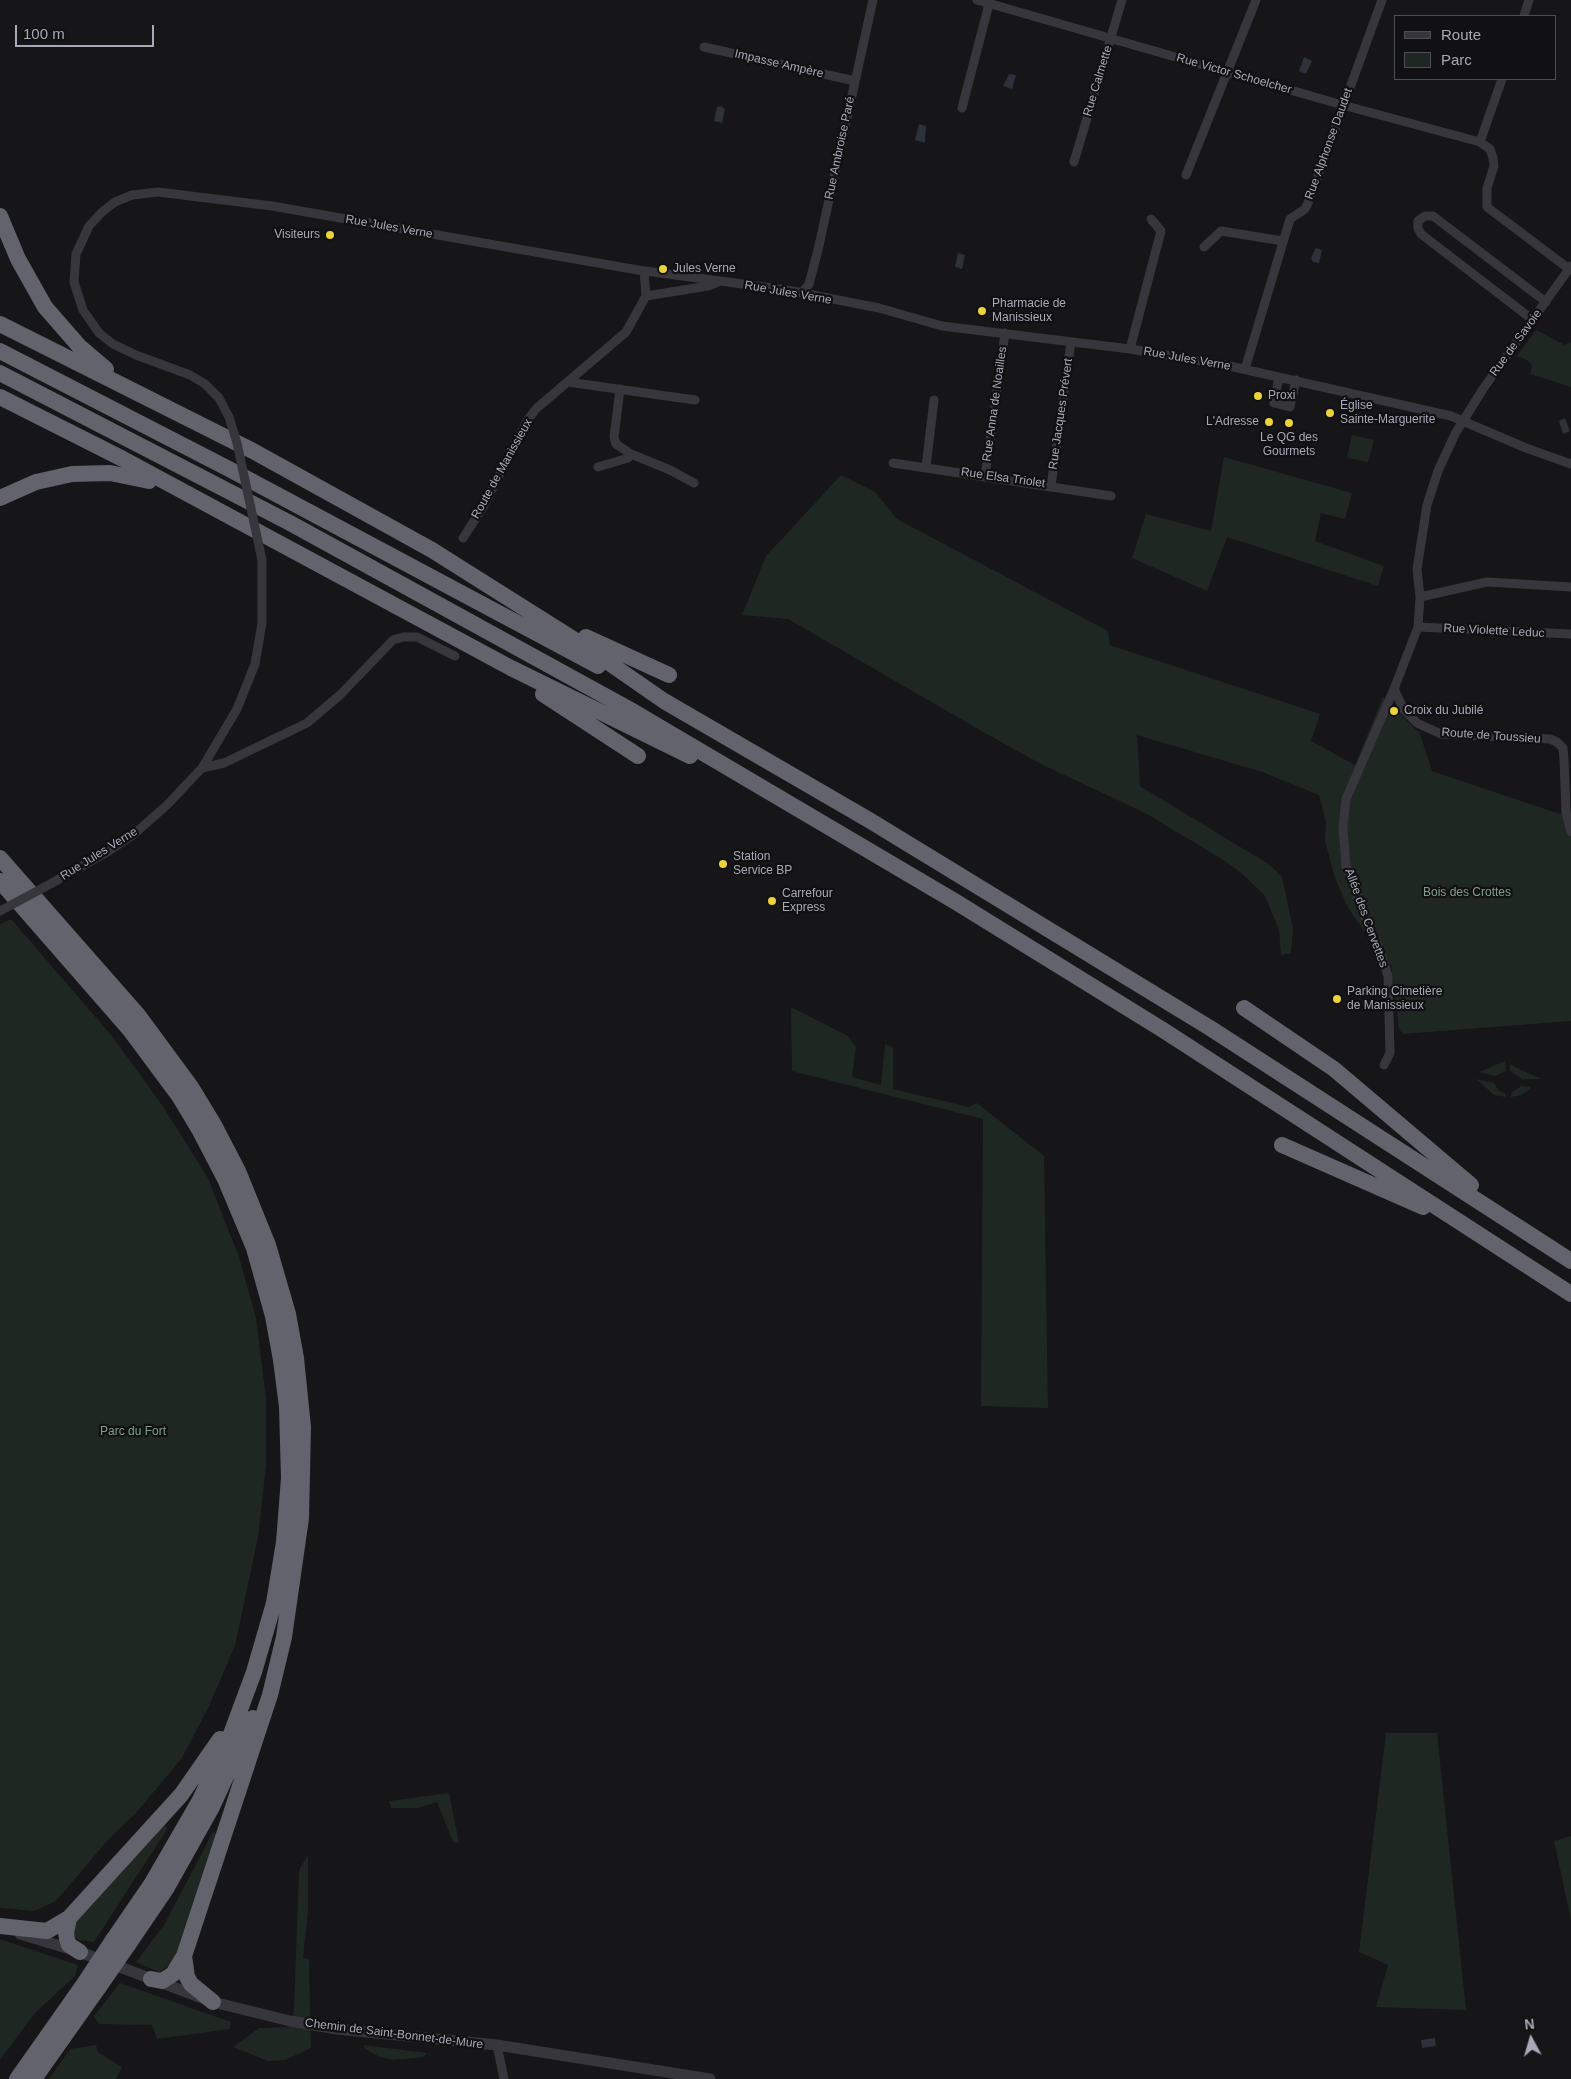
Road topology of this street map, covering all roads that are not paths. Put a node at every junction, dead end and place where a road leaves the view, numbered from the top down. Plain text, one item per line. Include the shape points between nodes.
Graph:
1 (872, 0) edge
2 (978, 0) edge
3 (1122, 0) edge
4 (1256, 0) edge
5 (1382, 0) edge
6 (1529, 0) edge
7 (990, 2) edge
8 (1524, 15) edge
9 (1111, 39) junction
10 (704, 47) dead end
11 (1228, 72) junction
12 (1502, 80) edge
13 (854, 81) junction
14 (1343, 105) junction
15 (962, 108) dead end
16 (1480, 142) junction
17 (1074, 162) dead end
18 (1186, 175) dead end
19 (0, 216) edge
20 (1151, 220) dead end
21 (1283, 241) junction
22 (1204, 247) dead end
23 (1570, 267) edge
24 (644, 271) junction
25 (718, 282) junction
26 (802, 293) junction
27 (646, 296) junction
28 (1546, 302) junction
29 (1533, 320) junction
30 (0, 324) edge
31 (1005, 333) junction
32 (1071, 342) junction
33 (1130, 349) junction
34 (0, 351) edge
35 (1245, 369) junction
36 (0, 373) edge
37 (1279, 377) junction
38 (1296, 380) junction
39 (568, 382) junction
40 (620, 389) junction
41 (0, 397) edge
42 (695, 400) dead end
43 (934, 400) dead end
44 (161, 404) junction
45 (1463, 421) junction
46 (631, 454) junction
47 (894, 463) dead end
48 (1571, 464) edge
49 (598, 467) dead end
50 (926, 467) junction
51 (985, 476) junction
52 (694, 483) dead end
53 (1051, 486) junction
54 (177, 490) junction
55 (1111, 496) dead end
56 (0, 498) edge
57 (463, 538) dead end
58 (1571, 587) edge
59 (1420, 597) junction
60 (530, 611) junction
61 (1418, 627) junction
62 (1571, 634) edge
63 (472, 648) junction
64 (455, 656) dead end
65 (669, 674) dead end
66 (1394, 689) junction
67 (664, 701) junction
68 (638, 756) dead end
69 (202, 768) junction
70 (804, 813) junction
71 (1571, 832) edge
72 (0, 845) edge
73 (0, 858) edge
74 (0, 881) edge
75 (0, 911) edge
76 (58, 923) junction
77 (1244, 1008) dead end
78 (1384, 1065) dead end
79 (1282, 1145) dead end
80 (1471, 1229) junction
81 (1524, 1230) junction
82 (1571, 1261) edge
83 (1571, 1294) edge
84 (292, 1589) junction
85 (242, 1705) junction
86 (69, 1918) junction
87 (0, 1927) edge
88 (121, 1943) junction
89 (80, 1952) junction
90 (184, 1956) junction
91 (151, 1979) junction
92 (93, 1984) junction
93 (213, 2002) junction
94 (497, 2045) junction
95 (17, 2079) edge
96 (34, 2079) edge
97 (504, 2079) edge
98 (710, 2079) edge

1 - 13 street, Rue Ambroise Paré
2 - 7 street, Rue Victor Schoelcher
3 - 9 street, Rue Calmette
4 - 11 street
5 - 14 street, Rue Alphonse Daudet
6 - 8 street
7 - 9 street, Rue Victor Schoelcher
7 - 15 street
9 - 11 street, Rue Victor Schoelcher
9 - 17 street, Rue Calmette
10 - 13 street, Impasse Ampère
11 - 14 street, Rue Victor Schoelcher
11 - 18 street
12 - 16 street
13 - 26 street, Rue Ambroise Paré via 818,250 809,284
14 - 16 street, Rue Victor Schoelcher
14 - 21 street, Rue Alphonse Daudet via 1308,203 1290,219
16 - 23 street via 1490,149 1494,166 1486,188 1487,207
19 - 44 highway via 26,276 56,320 92,358
20 - 33 street via 1161,231
21 - 22 street via 1221,231
21 - 35 street, Rue Alphonse Daudet
23 - 28 street, Rue de Savoie
24 - 25 street, Rue Jules Verne
24 - 27 street
24 - 69 street, Rue Jules Verne, bridge via 242,201 158,192 132,195 115,202 94,219 78,246 74,263 74,282 83,310 99,333 113,344 136,356 190,375 219,398 237,443 262,560 263,616 255,664 237,709
25 - 26 street, Rue Jules Verne
25 - 27 street
26 - 31 street, Rue Jules Verne via 878,308 942,326
27 - 39 street, Route de Manissieux via 626,332
28 - 29 street, Rue de Savoie
28 - 29 street via 1433,216 1425,216 1418,221 1421,234
29 - 45 street, Rue de Savoie
30 - 44 highway
31 - 32 street, Rue Jules Verne
31 - 51 street, Rue Anna de Noailles
32 - 33 street, Rue Jules Verne
32 - 53 street, Rue Jacques Prévert
33 - 35 street, Rue Jules Verne
34 - 67 highway via 273,491
35 - 37 street, Rue Jules Verne
36 - 70 highway via 290,522 628,708
37 - 38 street, Rue Jules Verne
37 - 38 street via 1274,403 1290,407
38 - 45 street, Rue Jules Verne
39 - 40 street
39 - 57 street, Route de Manissieux via 528,419 483,507
40 - 42 street
40 - 46 street via 614,437 616,444
41 - 54 highway
43 - 50 street
44 - 60 highway via 368,514
45 - 48 street, Rue Jules Verne
45 - 59 street via 1438,471 1427,505 1418,569
46 - 49 street via 628,458
46 - 52 street
47 - 50 street, Rue Elsa Triolet
50 - 51 street, Rue Elsa Triolet
51 - 53 street, Rue Elsa Triolet
53 - 55 street, Rue Elsa Triolet
54 - 56 highway via 131,476 85,473 46,478
54 - 63 highway
58 - 59 street via 1487,582
59 - 61 street
60 - 65 highway
60 - 67 highway
61 - 62 street, Rue Violette Leduc
61 - 66 street
63 - 68 highway
63 - 70 highway
64 - 69 street via 416,637 393,640 340,695 307,722 224,763
66 - 71 street, Route de Toussieu via 1404,710 1417,723 1441,734 1550,739 1557,742 1564,754 1566,812
66 - 78 street, Allée des Cervettes via 1346,799 1343,828 1346,866 1388,976 1390,1053
67 - 81 highway via 1092,955
69 - 75 street, Rue Jules Verne, bridge via 168,805 133,835
70 - 80 highway via 1163,1030
72 - 76 highway
73 - 76 highway
74 - 85 highway via 130,1030 179,1096 225,1179 266,1289 282,1360 287,1407 288,1508 274,1603
76 - 84 highway via 138,1015 191,1088 238,1171 268,1245 292,1336 303,1427 301,1518
77 - 81 highway via 1334,1069
79 - 80 highway
80 - 83 highway
81 - 82 highway
84 - 88 highway via 270,1673 232,1768 190,1849
84 - 90 highway via 270,1695
85 - 86 highway via 181,1794
85 - 88 highway via 217,1764
86 - 87 highway via 46,1931
86 - 89 highway via 67,1938 70,1945
87 - 89 street, Chemin de Saint-Bonnet-de-Mure
88 - 92 highway, bridge
89 - 91 street, Chemin de Saint-Bonnet-de-Mure
90 - 91 highway via 173,1974 162,1981
90 - 93 highway via 191,1984
91 - 93 street, Chemin de Saint-Bonnet-de-Mure
92 - 95 highway
92 - 96 highway
93 - 94 street, Chemin de Saint-Bonnet-de-Mure via 337,2029
94 - 97 street
94 - 98 street, Chemin de Saint-Bonnet-de-Mure

